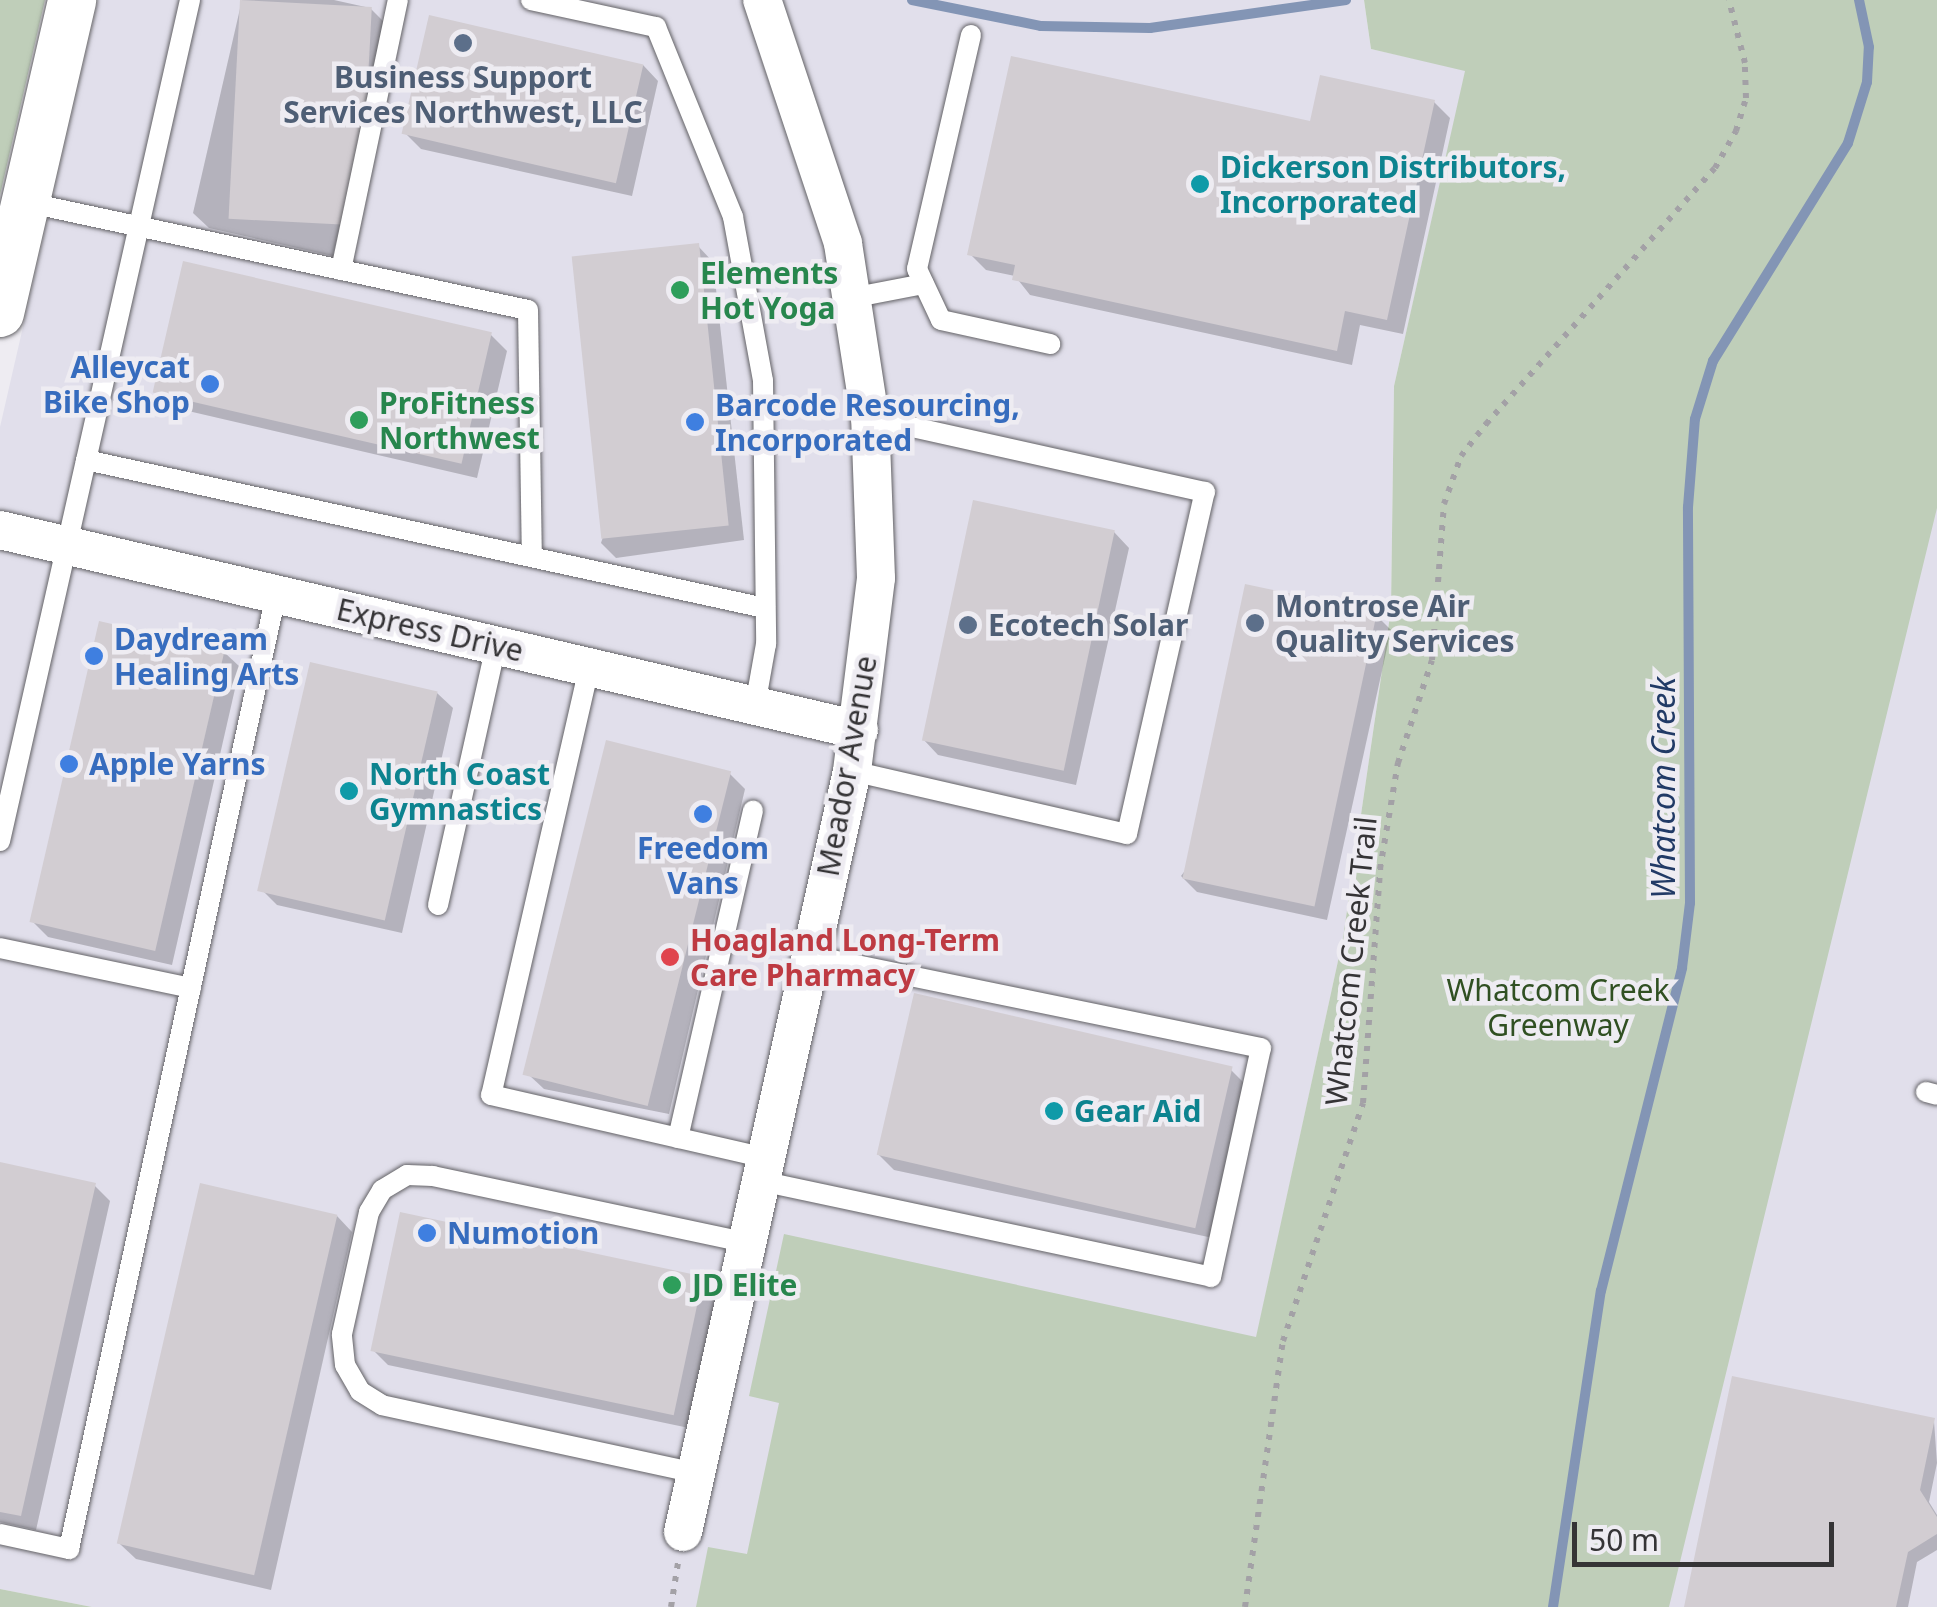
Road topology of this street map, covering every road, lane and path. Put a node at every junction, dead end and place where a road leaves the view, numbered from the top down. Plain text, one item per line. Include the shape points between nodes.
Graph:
1 (72, 0) edge
2 (190, 0) edge
3 (398, 0) edge
4 (762, 0) edge
5 (1729, 0) edge
6 (538, 1) edge
7 (971, 35) dead end
8 (26, 202) junction
9 (139, 226) junction
10 (341, 270) junction
11 (924, 284) junction
12 (852, 298) junction
13 (0, 313) edge
14 (1050, 344) dead end
15 (870, 418) junction
16 (86, 460) junction
17 (0, 530) edge
18 (67, 546) junction
19 (532, 557) junction
20 (276, 595) junction
21 (765, 608) junction
22 (496, 646) junction
23 (589, 668) junction
24 (754, 706) junction
25 (859, 730) junction
26 (852, 772) junction
27 (753, 810) dead end
28 (0, 842) edge
29 (438, 906) dead end
30 (0, 948) edge
31 (810, 956) junction
32 (191, 988) junction
33 (678, 1138) junction
34 (763, 1169) junction
35 (746, 1243) junction
36 (696, 1473) junction
37 (683, 1532) dead end
38 (0, 1534) edge
39 (1245, 1607) edge

1 - 8 street
2 - 9 lane
3 - 10 lane
4 - 12 street, Meador Avenue via 843,243
5 - 39 path, Whatcom Creek Trail via 1746,98 1729,144 1715,168 1486,424 1461,456 1444,504 1432,660 1398,763 1380,869 1363,1103 1283,1341
6 - 21 lane via 656,27 733,217 764,382
7 - 11 lane via 917,270
8 - 9 lane
8 - 13 street
9 - 10 lane
9 - 16 lane
10 - 19 lane via 528,310
11 - 12 lane
11 - 14 lane via 941,320
12 - 15 street, Meador Avenue
15 - 25 street, Meador Avenue via 876,578
15 - 26 lane via 1205,492 1128,834
16 - 18 lane
16 - 19 lane
17 - 18 street, Express Drive
18 - 20 street, Express Drive
18 - 28 lane
19 - 21 lane
20 - 22 street, Express Drive
20 - 32 lane
21 - 24 lane
22 - 23 street, Express Drive
22 - 29 lane
23 - 24 street, Express Drive
23 - 33 lane via 491,1095
24 - 25 street, Express Drive
25 - 26 street, Meador Avenue
26 - 31 street, Meador Avenue
27 - 33 lane
30 - 32 lane
31 - 34 street, Meador Avenue
31 - 34 lane via 1261,1048 1211,1278
32 - 38 lane via 69,1550
33 - 34 lane
34 - 35 street, Meador Avenue
35 - 36 street, Meador Avenue
35 - 36 lane via 407,1175 382,1190 365,1230 342,1334 345,1365 360,1391 382,1405
36 - 37 street, Meador Avenue

